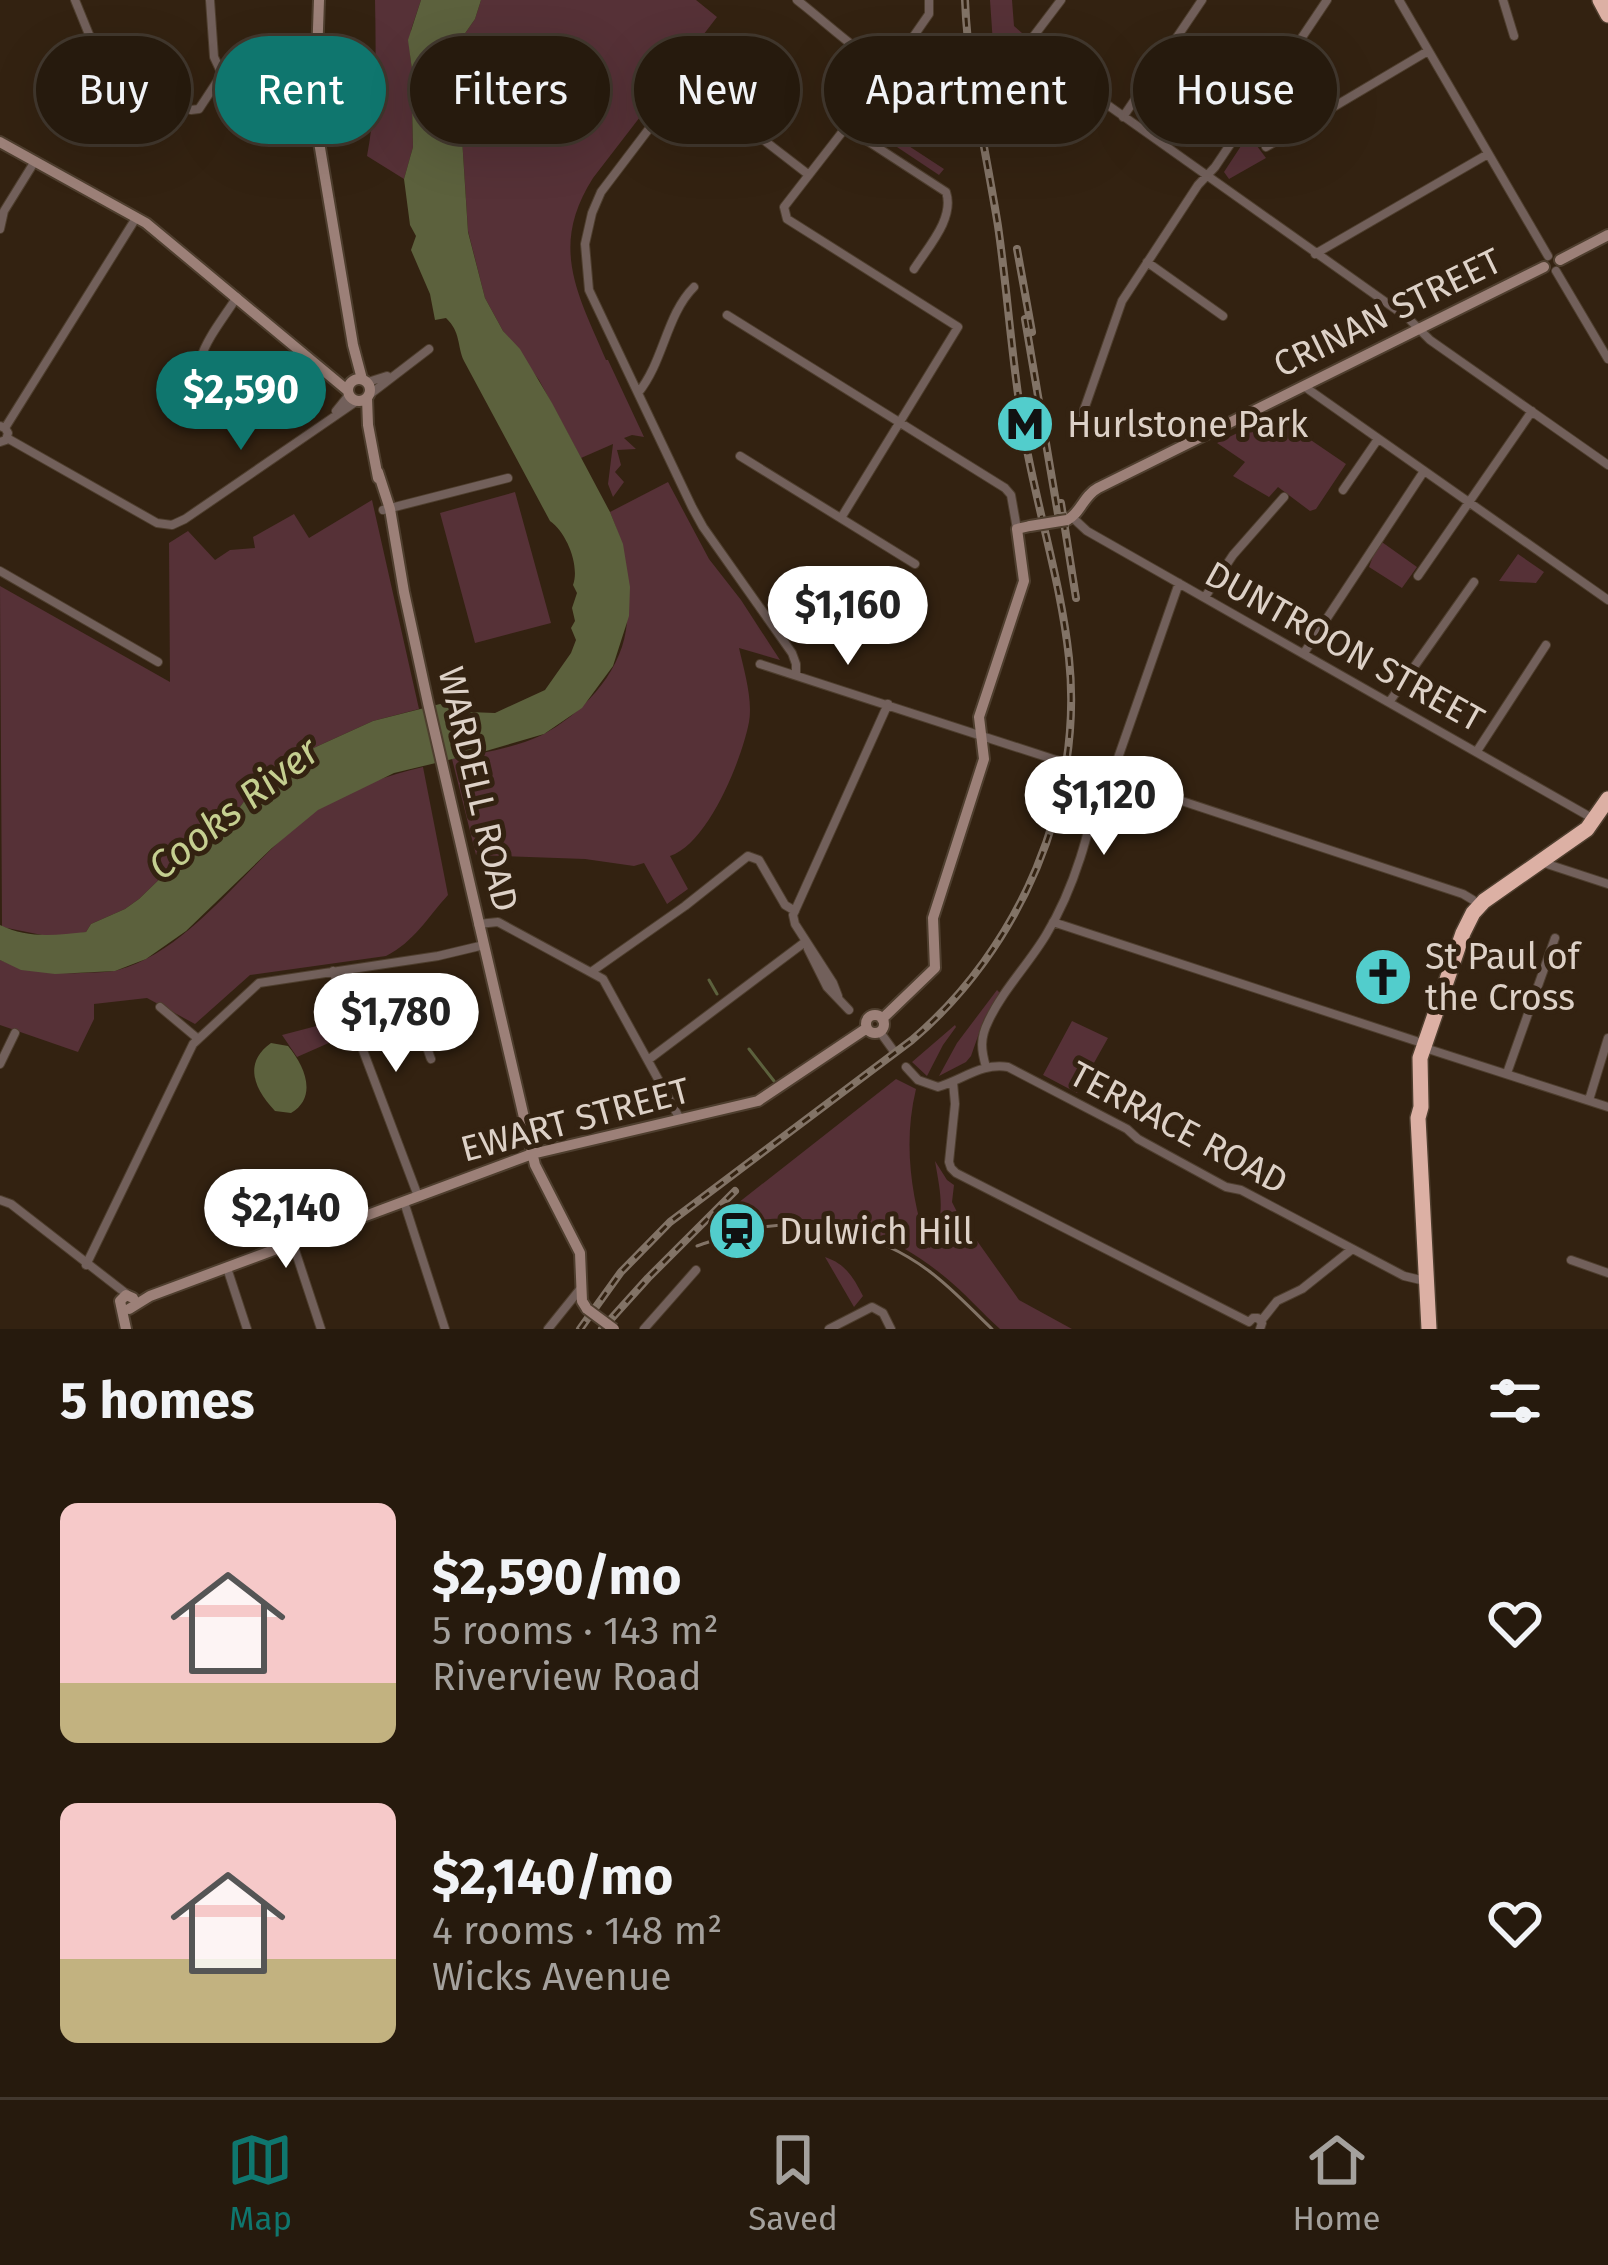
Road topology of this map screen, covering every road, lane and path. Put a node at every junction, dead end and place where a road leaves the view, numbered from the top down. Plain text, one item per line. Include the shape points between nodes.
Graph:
1 (75, 0) edge
2 (210, 0) edge
3 (319, 0) edge
4 (797, 0) edge
5 (929, 0) edge
6 (1061, 0) edge
7 (1202, 0) edge
8 (1327, 0) edge
9 (1399, 0) edge
10 (1503, 0) edge
11 (316, 36) edge
12 (842, 36) edge
13 (914, 36) edge
14 (1034, 36) edge
15 (1514, 36) dead end
16 (1428, 51) junction
17 (215, 59) edge
18 (215, 85) edge
19 (1109, 106) edge
20 (1124, 117) junction
21 (0, 142) edge
22 (318, 144) edge
23 (833, 144) edge
24 (871, 144) edge
25 (1266, 147) dead end
26 (1488, 154) junction
27 (35, 161) junction
28 (809, 175) junction
29 (1205, 176) junction
30 (136, 217) junction
31 (0, 229) edge
32 (1608, 236) edge
33 (1315, 254) junction
34 (1147, 262) junction
35 (1552, 264) junction
36 (914, 269) dead end
37 (694, 287) dead end
38 (237, 297) junction
39 (727, 315) dead end
40 (1223, 316) dead end
41 (1419, 329) junction
42 (429, 349) dead end
43 (1608, 358) edge
44 (1304, 386) junction
45 (358, 390) junction
46 (638, 392) junction
47 (1532, 411) junction
48 (201, 414) dead end
49 (900, 422) junction
50 (1079, 424) dead end
51 (3, 433) edge
52 (1378, 439) junction
53 (740, 456) dead end
54 (1608, 465) edge
55 (1424, 471) junction
56 (508, 478) dead end
57 (1343, 490) dead end
58 (1284, 497) dead end
59 (1469, 503) junction
60 (389, 509) junction
61 (841, 518) junction
62 (1070, 519) junction
63 (1024, 528) junction
64 (915, 564) dead end
65 (0, 571) edge
66 (1418, 576) dead end
67 (1474, 582) dead end
68 (1179, 583) junction
69 (1205, 597) junction
70 (1608, 600) edge
71 (1546, 645) dead end
72 (1304, 653) junction
73 (158, 662) dead end
74 (760, 664) dead end
75 (796, 675) junction
76 (1390, 701) junction
77 (888, 704) junction
78 (981, 736) junction
79 (1477, 751) junction
80 (1106, 777) junction
81 (1608, 799) edge
82 (1593, 819) junction
83 (1540, 862) junction
84 (1608, 884) edge
85 (1473, 900) junction
86 (795, 910) junction
87 (1053, 922) junction
88 (478, 924) junction
89 (1555, 938) dead end
90 (806, 942) junction
91 (484, 945) junction
92 (332, 971) junction
93 (591, 972) junction
94 (160, 1007) dead end
95 (849, 1010) dead end
96 (876, 1026) junction
97 (15, 1033) dead end
98 (197, 1038) junction
99 (1608, 1038) edge
100 (361, 1042) junction
101 (1419, 1044) junction
102 (893, 1050) dead end
103 (431, 1060) dead end
104 (648, 1060) junction
105 (0, 1064) edge
106 (906, 1067) dead end
107 (986, 1067) junction
108 (1507, 1073) junction
109 (953, 1082) junction
110 (1588, 1100) junction
111 (1608, 1107) edge
112 (680, 1120) junction
113 (562, 1147) junction
114 (532, 1154) junction
115 (542, 1184) junction
116 (418, 1196) junction
117 (0, 1200) edge
118 (404, 1202) junction
119 (293, 1244) junction
120 (1353, 1250) junction
121 (1571, 1260) dead end
122 (86, 1264) junction
123 (227, 1267) junction
124 (696, 1270) dead end
125 (1608, 1273) edge
126 (1427, 1281) junction
127 (582, 1287) junction
128 (128, 1303) junction
129 (1255, 1325) edge
130 (126, 1326) edge
131 (247, 1329) edge
132 (321, 1329) edge
133 (445, 1329) edge
134 (548, 1329) edge
135 (614, 1329) edge
136 (644, 1329) edge
137 (829, 1329) edge
138 (891, 1329) edge
139 (1429, 1329) edge

1 - 18 street via 97,54 184,107 199,109
2 - 17 street
3 - 11 street, WARDELL ROAD
4 - 12 street
5 - 13 street
6 - 14 street
7 - 20 street
8 - 29 street
9 - 16 street
10 - 15 street
16 - 25 street
16 - 26 street
19 - 20 street
20 - 29 street
21 - 27 street
22 - 45 street, WARDELL ROAD
23 - 28 street
24 - 36 street via 950,200
26 - 33 street
26 - 35 street
27 - 30 street
27 - 31 street
28 - 46 street via 686,80 602,192 585,241 589,290
28 - 49 street via 786,204 788,219 958,326
29 - 33 street
29 - 34 street
30 - 38 street
30 - 51 street
32 - 35 street, CRINAN STREET
33 - 41 street
34 - 40 street
34 - 50 street via 1122,301
35 - 41 street, CRINAN STREET
35 - 43 street
37 - 46 street
38 - 45 street
38 - 48 street via 196,370
39 - 49 street
41 - 44 street, CRINAN STREET
41 - 47 street
42 - 45 street
44 - 52 street
44 - 62 street, CRINAN STREET via 1098,488
45 - 51 street via 322,424 185,519 164,525
45 - 60 street, WARDELL ROAD
46 - 75 street via 703,527 792,653
47 - 54 street
47 - 59 street
49 - 61 street
49 - 63 street via 1008,490
52 - 55 street
52 - 57 street
53 - 61 street
55 - 59 street
55 - 72 street
56 - 60 street
58 - 69 street
59 - 66 street
59 - 70 street
60 - 88 street, WARDELL ROAD
61 - 64 street
62 - 63 street, bridge
62 - 68 street, DUNTROON STREET
63 - 78 street, EWART STREET via 1025,578 979,717
65 - 73 street
67 - 76 street
68 - 69 street, DUNTROON STREET
68 - 80 street
69 - 72 street, DUNTROON STREET
71 - 79 street
72 - 76 street, DUNTROON STREET
74 - 75 street
75 - 77 street
76 - 79 street, DUNTROON STREET
77 - 78 street
77 - 86 street
78 - 80 street, bridge
78 - 96 street, EWART STREET via 984,760 933,918 935,968
79 - 82 street, DUNTROON STREET
80 - 85 street
80 - 87 street
81 - 82 highway
82 - 83 highway
82 - 85 highway
83 - 84 street
83 - 101 highway via 1473,913
85 - 101 highway
86 - 90 street
86 - 93 street via 748,856
87 - 101 street
87 - 107 street via 986,1024
88 - 91 street, WARDELL ROAD
88 - 93 street via 498,922
89 - 108 street
90 - 95 street
90 - 104 street
91 - 92 street
91 - 114 street, WARDELL ROAD
92 - 98 street via 259,983
92 - 100 street
93 - 104 street via 603,979
94 - 98 street
96 - 102 street
96 - 112 street, EWART STREET via 758,1102
97 - 105 street
98 - 122 street
99 - 110 street
100 - 103 street via 414,1028
100 - 116 street
101 - 108 street
101 - 126 highway
104 - 112 street
106 - 109 street via 935,1086
107 - 109 street
107 - 120 street, TERRACE ROAD via 1008,1067
108 - 110 street
109 - 129 street via 949,1162 956,1173
110 - 111 street
112 - 113 street, EWART STREET
113 - 114 street, EWART STREET
113 - 115 street
114 - 115 street, WARDELL ROAD
114 - 116 street, EWART STREET
115 - 127 street, WARDELL ROAD via 580,1253
116 - 118 street, EWART STREET
117 - 122 street
118 - 119 street, EWART STREET
118 - 133 street
119 - 123 street, EWART STREET
119 - 132 street
120 - 126 street, TERRACE ROAD
120 - 129 street via 1277,1300
121 - 125 street
122 - 128 street
123 - 128 street, EWART STREET
123 - 131 street
124 - 136 street
126 - 139 highway
127 - 134 street
127 - 135 street, WARDELL ROAD, bridge via 586,1309
128 - 130 street
137 - 138 street via 872,1306

